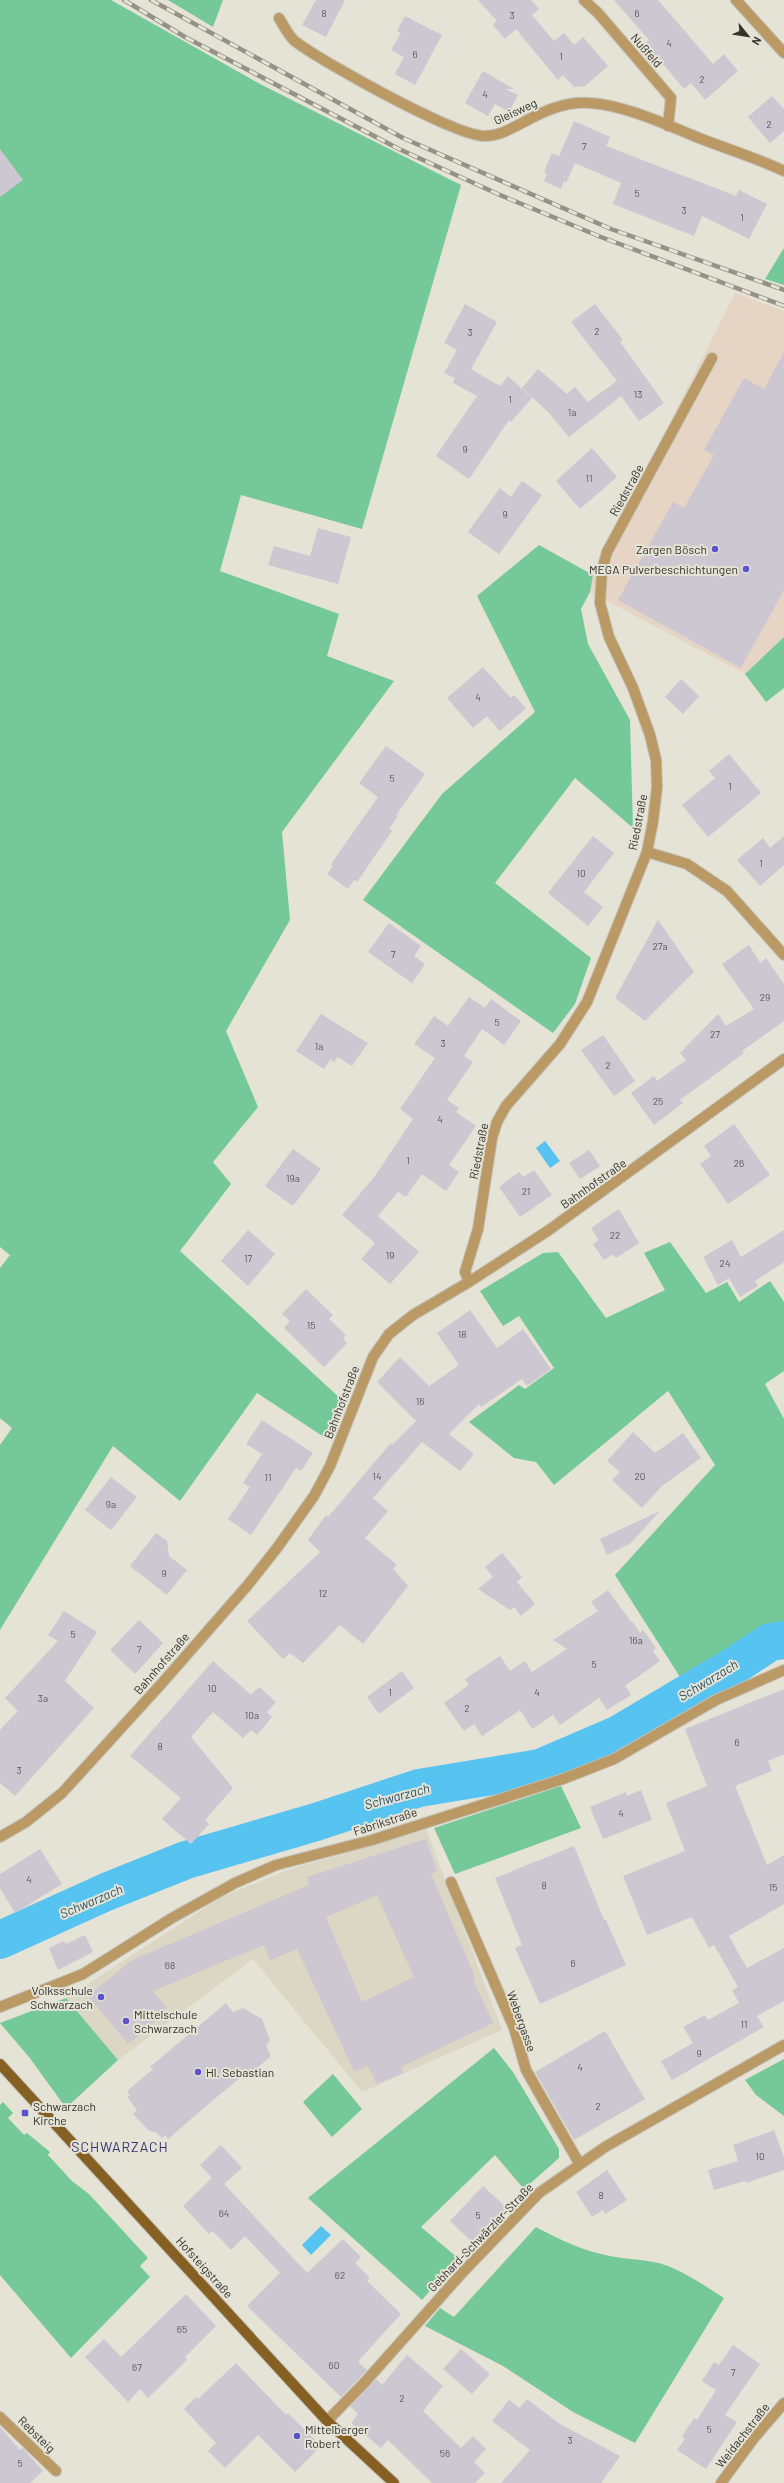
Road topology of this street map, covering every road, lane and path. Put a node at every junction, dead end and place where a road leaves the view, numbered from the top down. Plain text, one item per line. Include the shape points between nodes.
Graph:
1 (584, 0) edge
2 (736, 0) edge
3 (279, 18) dead end
4 (784, 53) edge
5 (668, 126) junction
6 (784, 171) edge
7 (712, 358) dead end
8 (646, 852) junction
9 (784, 955) edge
10 (784, 1060) edge
11 (469, 1282) junction
12 (784, 1670) edge
13 (0, 1837) edge
14 (451, 1882) dead end
15 (0, 2006) edge
16 (784, 2045) edge
17 (0, 2064) edge
18 (579, 2163) junction
19 (784, 2403) edge
20 (0, 2416) edge
21 (327, 2421) junction
22 (56, 2471) dead end
23 (394, 2483) edge
24 (721, 2483) edge

1 - 5 street, Nußfeld via 598,12 671,98
2 - 4 street
3 - 5 street, Gleisweg via 295,41 326,62 468,134 500,134 552,108 571,103 591,102 611,106
5 - 6 street, Gleisweg
7 - 8 street, Riedstraße via 607,552 602,570 600,602 609,637 643,711 656,760 657,787
8 - 9 street via 687,864 727,891
8 - 11 street, Riedstraße via 587,1002 560,1044 506,1106 497,1122 492,1138 478,1229 465,1272
10 - 11 street, Bahnhofstraße via 611,1186
11 - 13 street, Bahnhofstraße via 413,1316 383,1341 373,1357 330,1466 314,1496 277,1548 163,1682 62,1793 26,1822
12 - 15 street, Fabrikstraße via 716,1700 614,1759 563,1779 372,1840 276,1865 235,1883 172,1918 83,1974
14 - 18 street, Webergasse via 514,2028 526,2070
16 - 18 street, Gebhard-Schwärzler-Straße
17 - 21 main road, Hofsteigstraße
18 - 21 street, Gebhard-Schwärzler-Straße via 529,2202
19 - 24 street, Weidachstraße
20 - 22 street, Rebsteig
21 - 23 main road, Hofsteigstraße

